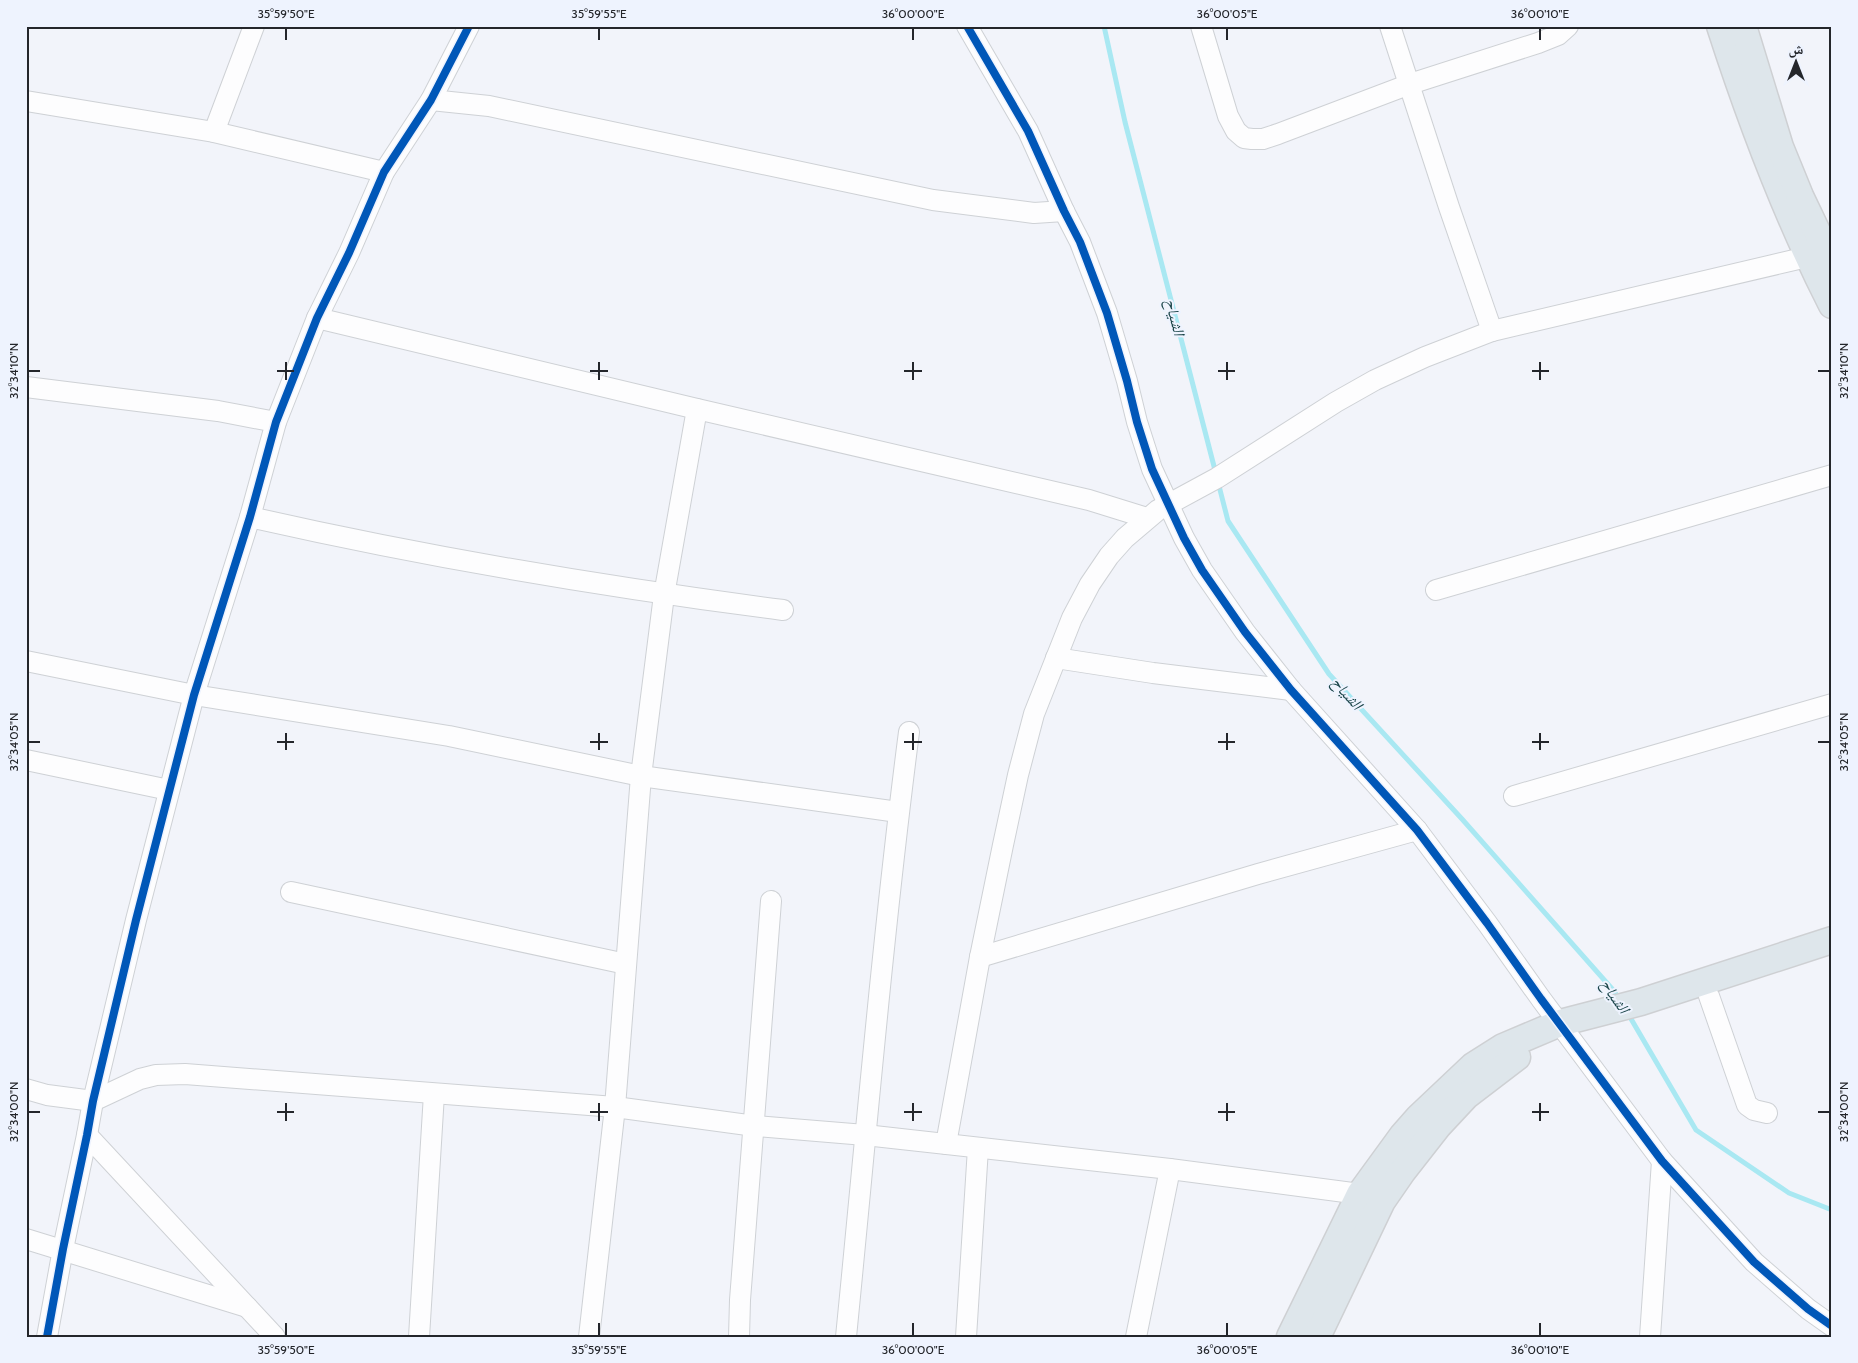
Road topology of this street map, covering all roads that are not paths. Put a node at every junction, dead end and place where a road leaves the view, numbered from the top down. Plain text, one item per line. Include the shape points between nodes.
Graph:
1 (254, 26) edge
2 (469, 26) edge
3 (967, 26) edge
4 (1201, 26) edge
5 (1390, 26) edge
6 (1568, 26) edge
7 (1720, 26) edge
8 (1743, 26) edge
9 (1410, 84) junction
10 (431, 100) junction
11 (26, 101) edge
12 (214, 132) junction
13 (384, 172) junction
14 (1064, 211) junction
15 (1823, 249) edge
16 (1832, 305) edge
17 (317, 318) junction
18 (1492, 331) junction
19 (26, 387) edge
20 (697, 409) junction
21 (276, 422) junction
22 (1832, 475) edge
23 (1168, 505) junction
24 (250, 517) junction
25 (1147, 518) junction
26 (1436, 590) dead end
27 (664, 595) junction
28 (783, 610) dead end
29 (1056, 658) junction
30 (26, 661) edge
31 (1291, 690) junction
32 (194, 695) junction
33 (1832, 704) edge
34 (909, 732) dead end
35 (26, 760) edge
36 (642, 776) junction
37 (169, 790) junction
38 (1514, 796) dead end
39 (898, 812) junction
40 (1417, 830) junction
41 (291, 892) dead end
42 (771, 901) dead end
43 (1832, 940) edge
44 (980, 957) junction
45 (1832, 958) edge
46 (626, 964) junction
47 (1709, 996) junction
48 (1643, 1009) junction
49 (1565, 1030) junction
50 (26, 1089) edge
51 (434, 1094) junction
52 (93, 1101) junction
53 (615, 1107) junction
54 (1767, 1113) dead end
55 (755, 1126) junction
56 (87, 1135) junction
57 (865, 1135) junction
58 (946, 1144) junction
59 (978, 1148) junction
60 (1662, 1161) junction
61 (1170, 1169) junction
62 (1371, 1198) junction
63 (26, 1239) edge
64 (63, 1249) junction
65 (249, 1308) junction
66 (1832, 1326) edge
67 (47, 1337) edge
68 (275, 1337) edge
69 (419, 1337) edge
70 (589, 1337) edge
71 (739, 1337) edge
72 (846, 1337) edge
73 (966, 1337) edge
74 (1136, 1337) edge
75 (1290, 1337) edge
76 (1317, 1337) edge
77 (1650, 1337) edge

1 - 12 street
2 - 10 street
3 - 14 street via 1028,131
4 - 9 street via 1228,116 1244,138 1263,139
5 - 9 street
6 - 9 street via 1558,35 1538,43
7 - 15 main road via 1777,188
8 - 15 main road via 1780,147
9 - 18 street
10 - 13 street
10 - 14 street via 489,106 933,200 1034,213
11 - 12 street
12 - 13 street
13 - 17 street
14 - 23 street via 1080,242 1107,313 1136,422
15 - 16 main road
15 - 18 street
17 - 20 street
17 - 21 street
18 - 23 street via 1375,380
19 - 21 street via 218,411
20 - 25 street via 1089,500
20 - 27 street
21 - 24 street
22 - 26 street
23 - 25 street
23 - 31 street via 1202,570
24 - 27 street via 337,537
24 - 32 street
25 - 29 street via 1109,556 1090,584
27 - 28 street
27 - 36 street
29 - 31 street
29 - 44 street via 1034,714 1018,775
30 - 32 street
31 - 40 street
32 - 36 street via 449,736
32 - 37 street
33 - 38 street
34 - 39 street
35 - 37 street
36 - 39 street
36 - 46 street
37 - 52 street
39 - 57 street
40 - 44 street
40 - 49 street
41 - 46 street
42 - 55 street
43 - 48 main road
44 - 58 street
45 - 47 main road
46 - 53 street
47 - 48 main road
47 - 54 street via 1748,1105
48 - 49 main road
49 - 60 street
49 - 62 main road via 1529,1050 1466,1096
50 - 52 street
51 - 52 street via 186,1074 140,1079
51 - 53 street
51 - 69 street
52 - 56 street
53 - 55 street
53 - 70 street
55 - 57 street
55 - 71 street
56 - 64 street
56 - 65 street
57 - 58 street
57 - 72 street
58 - 59 street
59 - 61 street
59 - 73 street
60 - 66 street via 1754,1262
60 - 77 street
61 - 62 street
61 - 74 street
62 - 75 main road
62 - 76 main road
63 - 64 street
64 - 65 street
64 - 67 street
65 - 68 street

